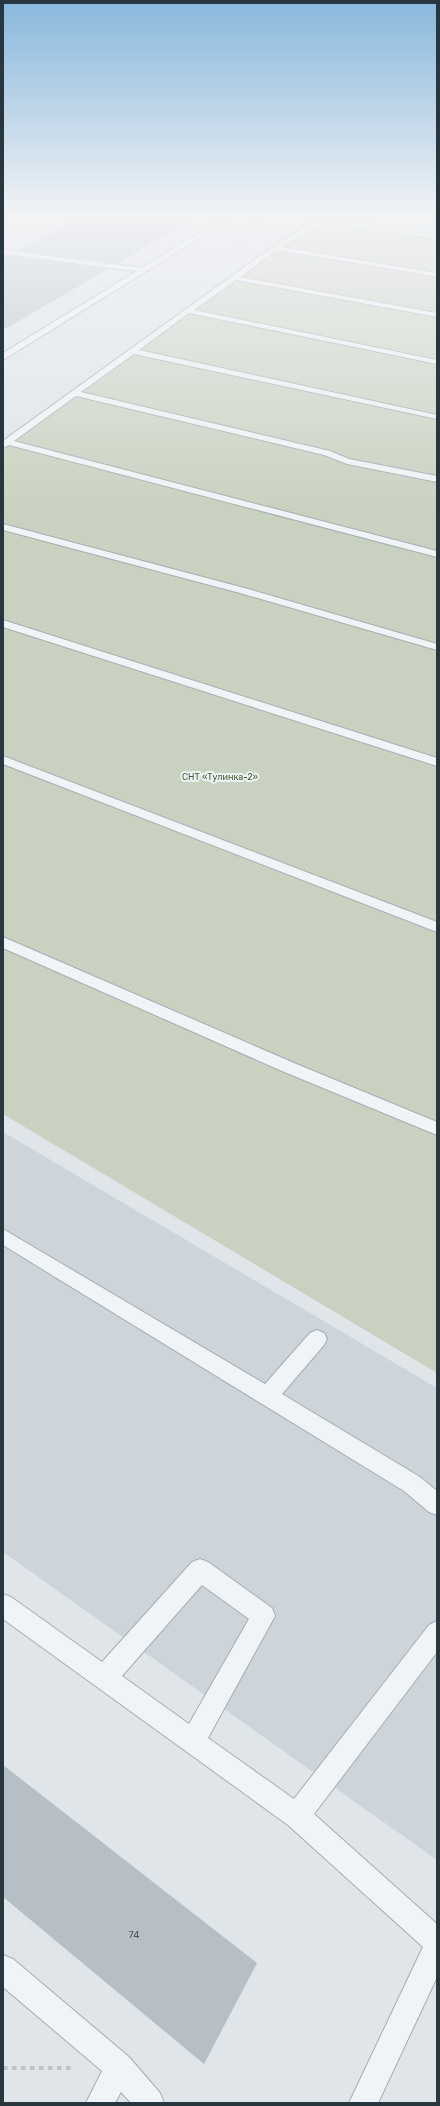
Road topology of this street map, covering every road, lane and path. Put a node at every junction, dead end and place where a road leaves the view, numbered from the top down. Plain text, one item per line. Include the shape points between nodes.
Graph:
1 (73, 313) edge
2 (185, 313) edge
3 (199, 313) edge
4 (132, 351) junction
5 (3, 356) edge
6 (437, 362) edge
7 (75, 393) junction
8 (437, 417) edge
9 (5, 444) edge
10 (437, 479) edge
11 (3, 527) edge
12 (437, 554) edge
13 (3, 623) edge
14 (437, 647) edge
15 (3, 760) edge
16 (437, 762) edge
17 (437, 927) edge
18 (3, 942) edge
19 (437, 1129) edge
20 (3, 1236) edge
21 (317, 1339) dead end
22 (268, 1396) junction
23 (437, 1505) edge
24 (3, 1605) edge
25 (437, 1632) edge
26 (104, 1678) junction
27 (193, 1741) junction
28 (297, 1816) junction
29 (437, 1942) edge
30 (437, 1947) edge
31 (3, 1969) edge
32 (3, 2068) edge
33 (119, 2068) junction
34 (100, 2103) edge
35 (150, 2103) edge
36 (363, 2103) edge

1 - 5 street
2 - 4 lane
3 - 6 lane
4 - 7 lane
4 - 8 lane
7 - 9 lane
7 - 10 lane via 327,453 347,461
9 - 12 lane
11 - 14 lane via 244,591
13 - 16 lane
15 - 17 lane
18 - 19 lane via 288,1067
20 - 22 lane
21 - 22 lane
22 - 23 lane via 412,1484
24 - 26 lane
25 - 28 lane
26 - 27 lane
26 - 27 lane via 200,1570 264,1616
27 - 28 lane
28 - 29 lane
30 - 36 lane
31 - 33 lane
32 - 33 path
33 - 34 lane
33 - 35 lane

